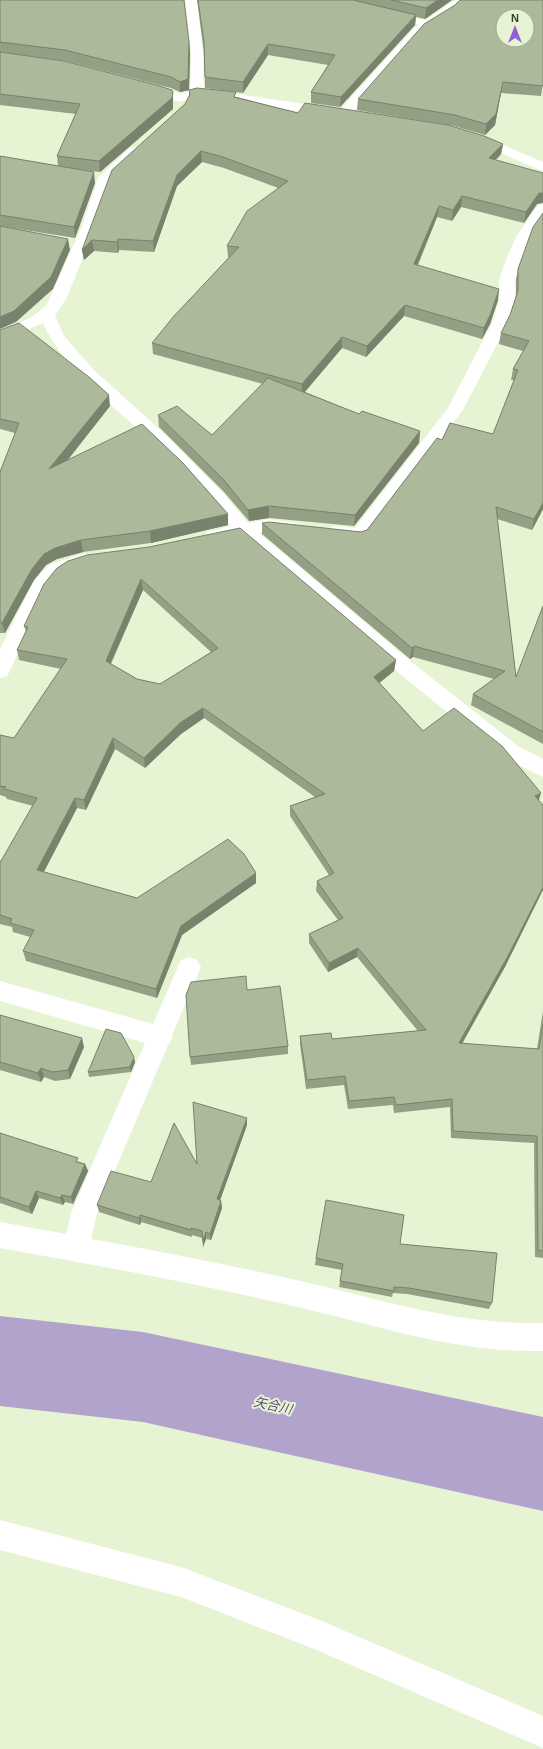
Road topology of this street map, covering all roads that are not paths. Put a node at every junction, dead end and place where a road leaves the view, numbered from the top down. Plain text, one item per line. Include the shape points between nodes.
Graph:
1 (191, 0) edge
2 (462, 0) edge
3 (379, 12) edge
4 (428, 24) junction
5 (130, 82) edge
6 (197, 93) junction
7 (344, 114) junction
8 (358, 116) edge
9 (461, 133) edge
10 (144, 144) edge
11 (543, 167) edge
12 (543, 208) edge
13 (66, 243) edge
14 (81, 246) junction
15 (47, 314) junction
16 (0, 337) edge
17 (244, 529) junction
18 (192, 540) edge
19 (99, 558) edge
20 (0, 671) edge
21 (543, 769) edge
22 (189, 967) dead end
23 (0, 991) edge
24 (161, 1037) junction
25 (0, 1235) edge
26 (76, 1249) junction
27 (543, 1337) edge
28 (0, 1535) edge
29 (543, 1732) edge

1 - 6 street via 197,53
2 - 4 street via 449,12
3 - 4 lane
4 - 7 street via 408,41
5 - 6 street via 166,92 180,104
6 - 7 street
7 - 8 street
9 - 11 street via 488,142
10 - 14 street via 98,178 90,224
12 - 17 street via 523,237 515,255 507,280 507,301 499,325 448,422 360,535 269,525
13 - 14 street
14 - 15 street via 58,299
15 - 16 street
15 - 17 street via 57,337 88,374 162,441 217,497
17 - 18 street
17 - 21 street via 407,670 511,752
19 - 20 street via 64,565 45,580
22 - 24 street
23 - 24 street
24 - 26 street via 84,1213
25 - 26 street
26 - 27 street via 306,1296 371,1313 480,1336 519,1339
28 - 29 street via 181,1582 317,1634

